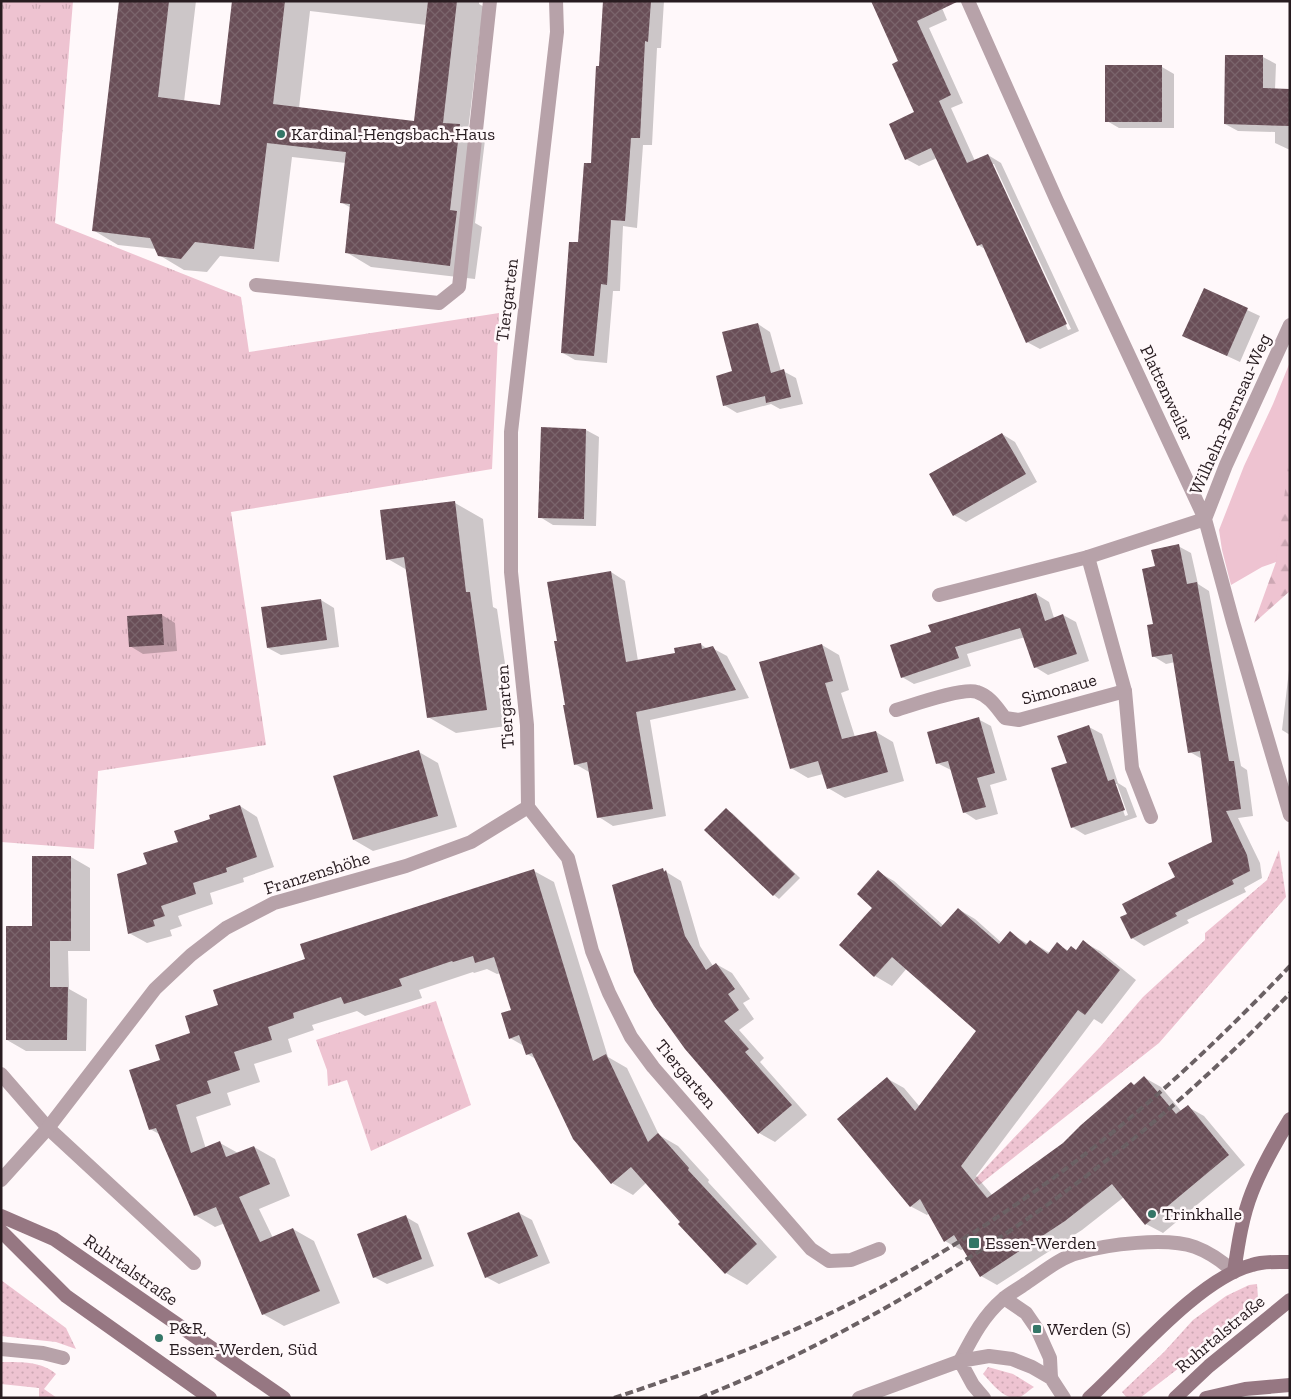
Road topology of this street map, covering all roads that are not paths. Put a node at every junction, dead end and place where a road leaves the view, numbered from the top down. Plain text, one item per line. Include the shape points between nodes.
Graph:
1 (490, 1) edge
2 (556, 1) edge
3 (968, 1) edge
4 (256, 286) dead end
5 (1290, 325) edge
6 (1205, 519) junction
7 (1088, 558) junction
8 (939, 595) dead end
9 (1125, 691) junction
10 (896, 710) dead end
11 (528, 807) junction
12 (1290, 815) edge
13 (1151, 817) dead end
14 (1, 1074) edge
15 (1290, 1119) edge
16 (48, 1128) junction
17 (1, 1180) edge
18 (1, 1216) edge
19 (1, 1231) edge
20 (879, 1249) dead end
21 (1290, 1262) edge
22 (194, 1263) dead end
23 (1234, 1272) junction
24 (1004, 1298) junction
25 (1290, 1300) edge
26 (1, 1349) edge
27 (63, 1358) dead end
28 (960, 1361) junction
29 (1051, 1378) junction
30 (1290, 1384) edge
31 (210, 1398) edge
32 (284, 1398) edge
33 (860, 1398) edge
34 (984, 1398) edge
35 (1064, 1398) edge
36 (1089, 1398) edge
37 (1175, 1398) edge
38 (1206, 1398) edge

1 - 4 street via 459,287 439,303
2 - 11 street, Tiergarten via 557,32 511,432 511,572 527,725
3 - 6 street, Plattenweiler
5 - 6 street, Wilhelm-Bernsau-Weg
6 - 7 street
6 - 12 street, Plattenweiler
7 - 8 street
7 - 9 street, Simonaue
9 - 10 street, Simonaue via 1019,720 1005,718 989,698 976,691 960,692
9 - 13 street, Simonaue via 1132,768
11 - 16 street, Franzenshöhe via 471,842 406,866 274,903 226,928 190,955 155,989
11 - 20 street, Tiergarten via 568,858 592,951 609,993 631,1037 653,1066 812,1249 829,1261 851,1260
14 - 16 street
15 - 23 main road via 1252,1192
16 - 17 street, Franzenshöhe
16 - 22 street
18 - 32 main road, Ruhrtalstraße via 54,1239
19 - 31 main road via 66,1296
21 - 23 main road, Ruhrtalstraße via 1265,1262
23 - 24 street via 1216,1257 1175,1243 1102,1247 1058,1262
23 - 36 main road, Ruhrtalstraße via 1189,1302
24 - 28 street via 978,1326
24 - 29 street via 1026,1313 1037,1329 1050,1358
25 - 37 main road, Ruhrtalstraße
26 - 27 street
28 - 29 street via 989,1356 1012,1358
28 - 33 street
28 - 34 street
29 - 35 street
30 - 38 main road via 1244,1389

